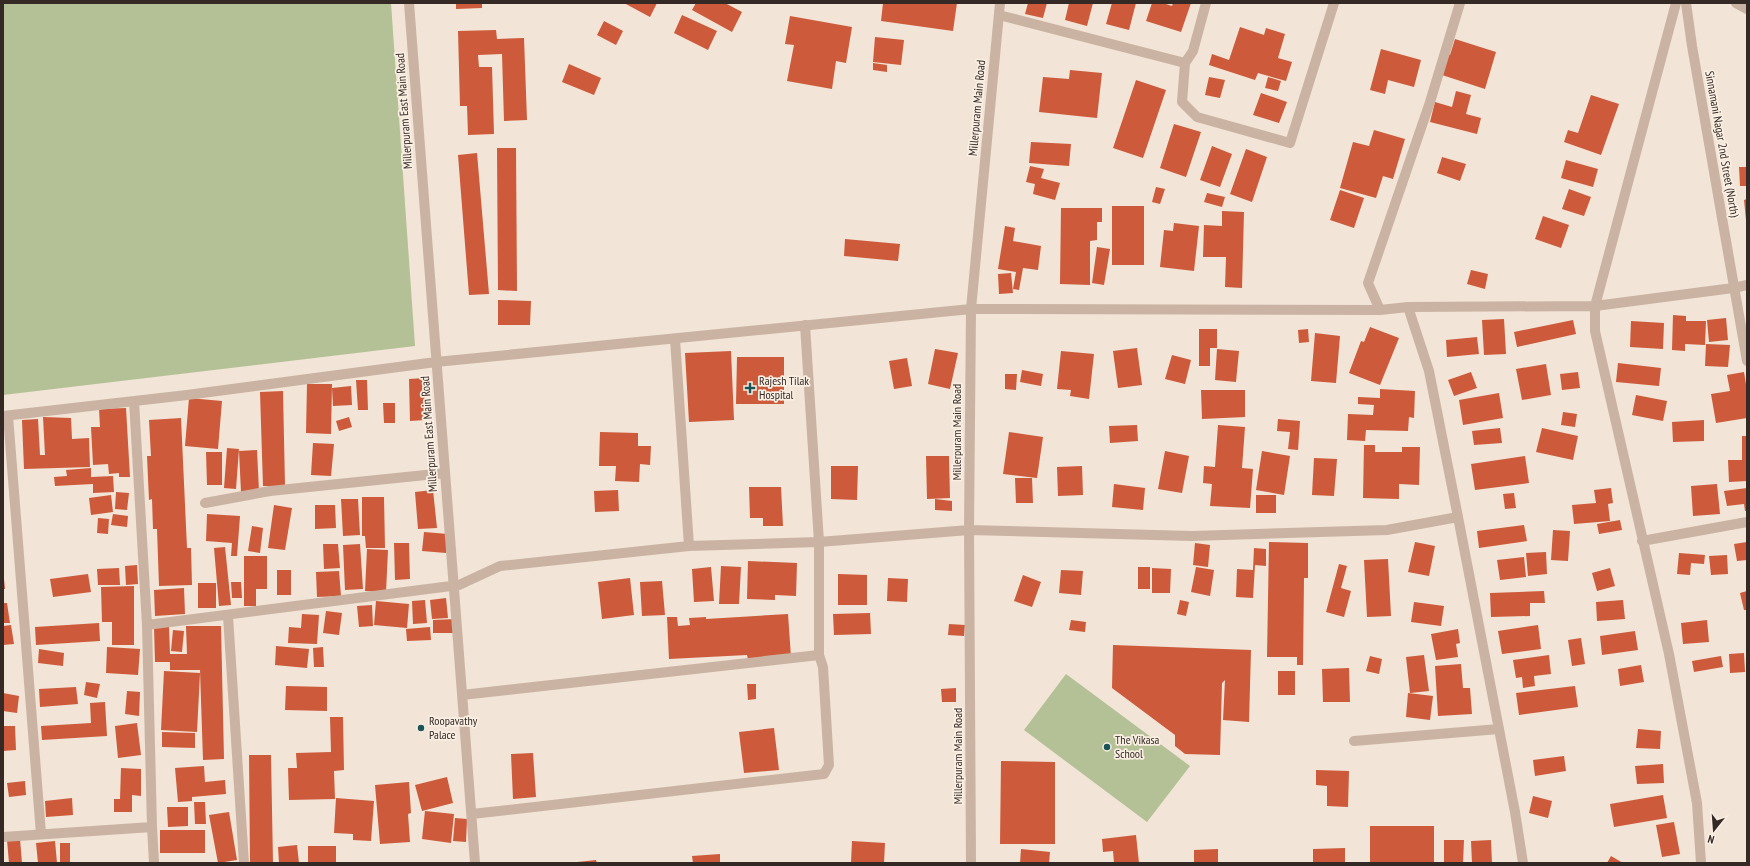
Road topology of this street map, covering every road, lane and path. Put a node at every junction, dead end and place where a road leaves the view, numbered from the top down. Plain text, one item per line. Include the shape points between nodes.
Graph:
1 (409, 3) edge
2 (1000, 3) edge
3 (1206, 3) edge
4 (1334, 3) edge
5 (1460, 3) edge
6 (1676, 3) edge
7 (1686, 3) edge
8 (1736, 3) edge
9 (1747, 8) edge
10 (999, 15) junction
11 (1185, 63) junction
12 (1747, 285) edge
13 (1733, 288) junction
14 (1595, 306) junction
15 (1408, 307) junction
16 (971, 309) junction
17 (1380, 310) junction
18 (806, 325) junction
19 (675, 339) junction
20 (1747, 361) edge
21 (436, 362) junction
22 (134, 401) junction
23 (5, 416) edge
24 (445, 474) junction
25 (205, 503) dead end
26 (1458, 517) junction
27 (1747, 522) edge
28 (969, 530) junction
29 (1642, 541) junction
30 (820, 542) junction
31 (689, 546) junction
32 (454, 586) junction
33 (228, 616) junction
34 (147, 626) junction
35 (820, 655) junction
36 (462, 695) junction
37 (1499, 729) junction
38 (1354, 741) dead end
39 (472, 814) junction
40 (152, 827) junction
41 (41, 834) junction
42 (3, 837) edge
43 (154, 863) edge
44 (244, 863) edge
45 (475, 863) edge
46 (971, 863) edge
47 (1523, 863) edge
48 (1701, 863) edge

1 - 21 street, Millerpuram East Main Road
2 - 10 street, Millerpuram Main Road
3 - 11 street via 1193,50
4 - 11 street via 1290,143 1197,117 1182,102
5 - 17 street via 1430,102 1368,283
6 - 14 street
7 - 13 street, Sinnamani Nagar 2nd Street (North)
8 - 9 street
10 - 11 street
10 - 16 street, Millerpuram Main Road
12 - 13 street
13 - 14 street
13 - 20 street, Sinnamani Nagar 2nd Street (North)
14 - 15 street
14 - 29 street via 1595,332
15 - 17 street
15 - 26 street via 1428,371
16 - 17 street
16 - 18 street
16 - 28 street, Millerpuram Main Road
18 - 19 street
18 - 30 street
19 - 21 street
19 - 31 street
21 - 22 street
21 - 24 street, Millerpuram East Main Road
22 - 23 street
22 - 34 street
23 - 41 street
24 - 25 street via 270,492
24 - 32 street, Millerpuram East Main Road
26 - 28 street via 1387,530 1200,536
26 - 37 street
27 - 29 street
28 - 30 street
28 - 46 street, Millerpuram Main Road
29 - 48 street via 1669,654 1697,803
30 - 31 street
30 - 35 street
31 - 32 street via 500,566
32 - 33 street
32 - 36 street, Millerpuram East Main Road
33 - 34 street
33 - 44 street
34 - 40 street
35 - 36 street
35 - 39 street via 823,667 829,765 824,774
36 - 39 street, Millerpuram East Main Road
37 - 38 street
37 - 47 street
39 - 45 street, Millerpuram East Main Road
40 - 41 street
40 - 43 street
41 - 42 street

